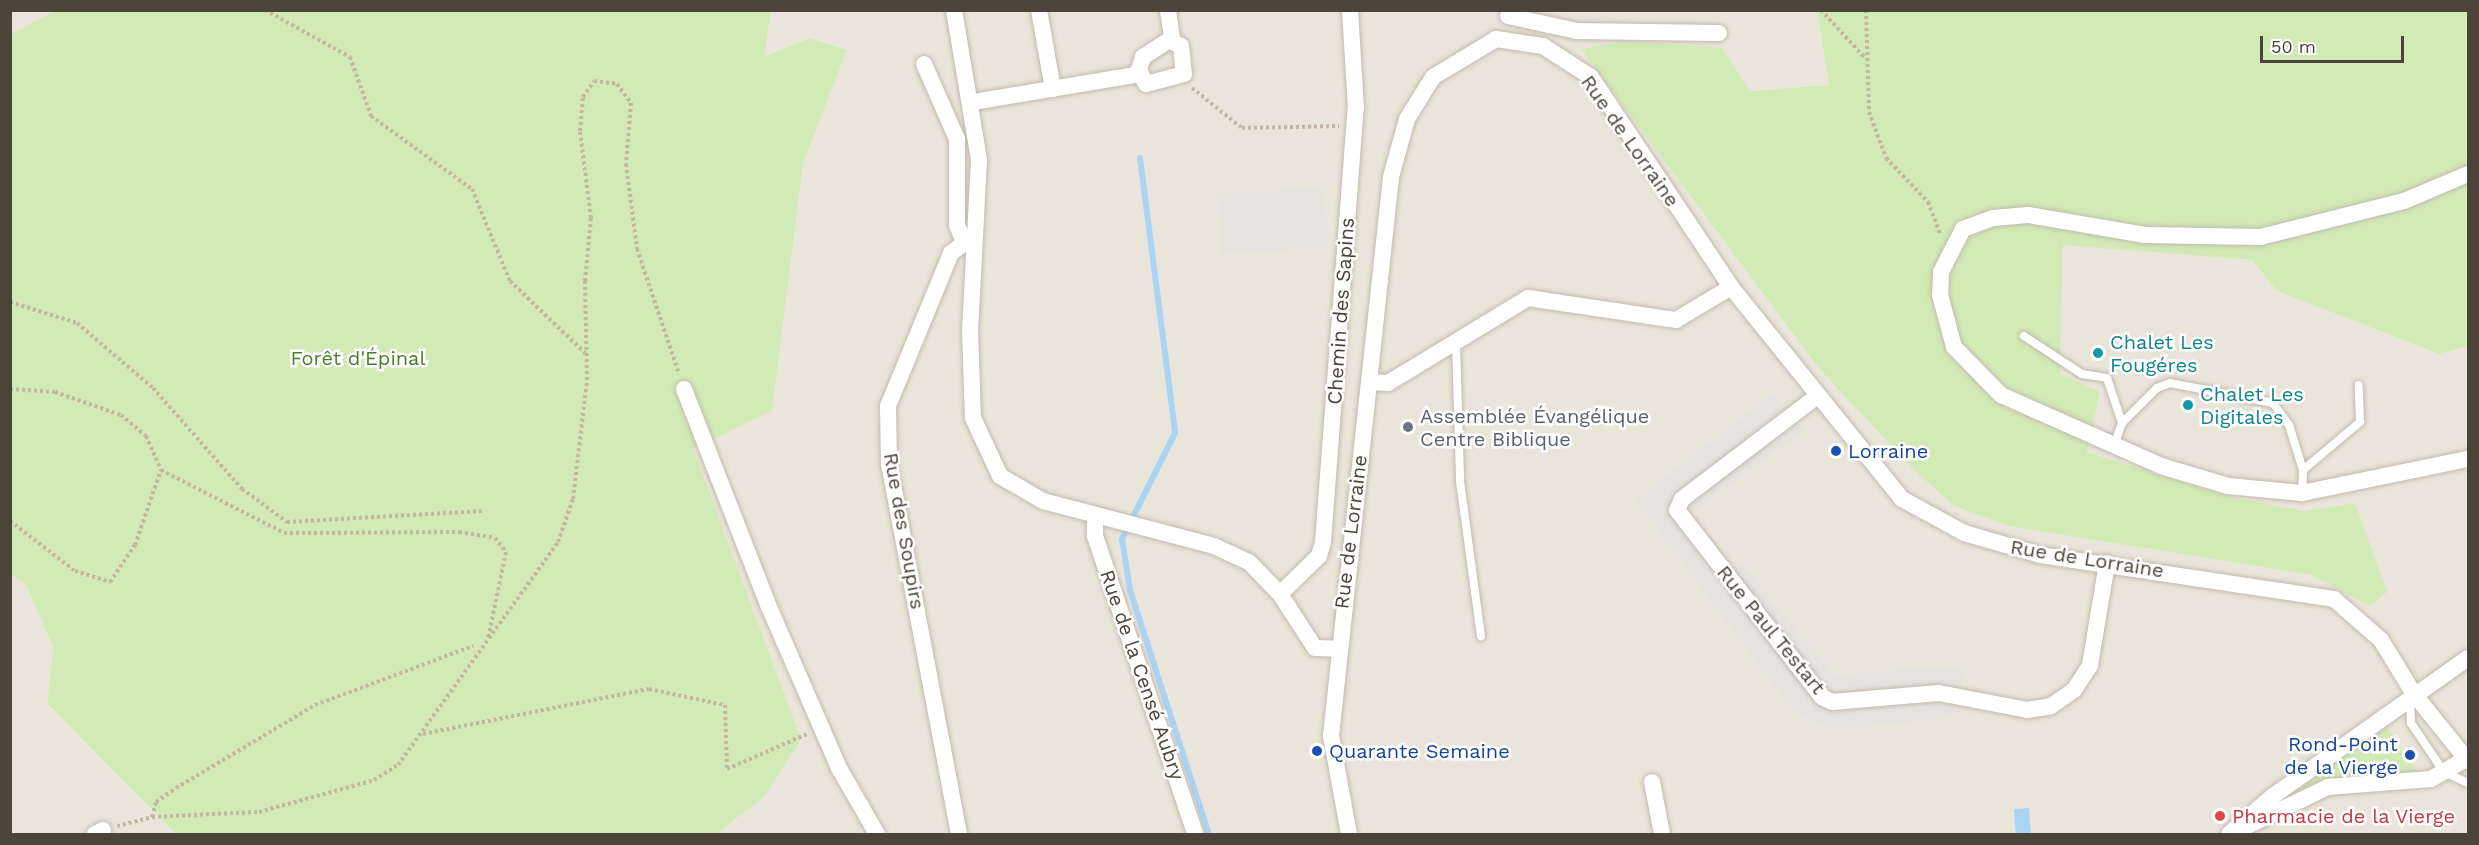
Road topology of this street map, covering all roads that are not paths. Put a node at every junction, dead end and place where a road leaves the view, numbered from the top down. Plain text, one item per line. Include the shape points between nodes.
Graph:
1 (954, 10) edge
2 (1039, 10) edge
3 (1168, 10) edge
4 (1350, 10) edge
5 (1507, 13) edge
6 (1719, 33) dead end
7 (1508, 39) junction
8 (1172, 40) junction
9 (924, 64) dead end
10 (1140, 74) junction
11 (1053, 90) junction
12 (973, 102) junction
13 (2469, 174) edge
14 (968, 239) junction
15 (1731, 287) junction
16 (2024, 336) dead end
17 (1456, 342) junction
18 (1370, 382) junction
19 (2359, 385) dead end
20 (684, 389) road end
21 (1816, 397) junction
22 (2122, 423) junction
23 (2114, 446) junction
24 (2469, 459) edge
25 (2303, 470) junction
26 (2302, 493) junction
27 (1095, 515) junction
28 (2107, 563) junction
29 (1280, 594) junction
30 (1481, 637) dead end
31 (1338, 650) junction
32 (2469, 658) edge
33 (2414, 694) junction
34 (2467, 760) edge
35 (2444, 772) junction
36 (1652, 782) dead end
37 (2469, 783) edge
38 (2231, 833) edge
39 (877, 834) edge
40 (959, 834) edge
41 (1195, 834) edge
42 (1348, 834) edge
43 (1662, 834) edge

1 - 12 street
2 - 11 street
3 - 8 street
4 - 29 street, Chemin des Sapins via 1354,126 1323,542 1319,556
5 - 6 street via 1577,31
5 - 7 street
7 - 15 street, Rue de Lorraine via 1543,46 1591,77
7 - 18 street, Rue de Lorraine via 1451,63 1433,77 1407,119 1391,177
8 - 10 street via 1143,57
8 - 10 street via 1181,46 1185,68 1179,78 1152,85
9 - 14 street via 957,139 957,225
10 - 11 street
11 - 12 street
12 - 14 street via 979,160
13 - 23 street via 2404,201 2261,237 2145,235 2028,215 1994,218 1964,229 1948,252 1941,272 1945,321 1954,347 1972,370 2001,395
14 - 27 street via 973,418 1009,484 1043,501
14 - 40 street, Rue des Soupirs via 951,253 888,406 890,464
15 - 17 street via 1676,320 1528,298
15 - 21 street, Rue de Lorraine
16 - 22 lane via 2074,370 2107,378
17 - 18 street via 1388,383
17 - 30 lane via 1460,481
18 - 31 street, Rue de Lorraine
19 - 25 lane via 2361,422
20 - 39 street via 822,728
21 - 28 street, Rue de Lorraine via 1902,499 1930,518 2040,555
21 - 28 street, Rue Paul Testart via 1682,499 1677,510 1822,698 1832,702 1939,693 2027,710 2051,706 2074,690 2090,665
22 - 23 lane
22 - 25 lane via 2157,387 2170,382 2273,403 2289,425
23 - 26 street via 2228,486
24 - 26 street
25 - 26 lane
27 - 29 street via 1214,546 1249,562
27 - 41 street, Rue de la Censé Aubry via 1095,536
28 - 33 street, Rue de Lorraine via 2334,598 2381,640
29 - 31 street via 1315,648
31 - 42 street, Rue de Lorraine via 1331,736
32 - 33 street
33 - 34 street, Rue de Lorraine
33 - 35 lane via 2407,707 2411,723
33 - 38 street
34 - 35 street
35 - 37 lane
35 - 38 street via 2431,779 2328,787
36 - 43 street

